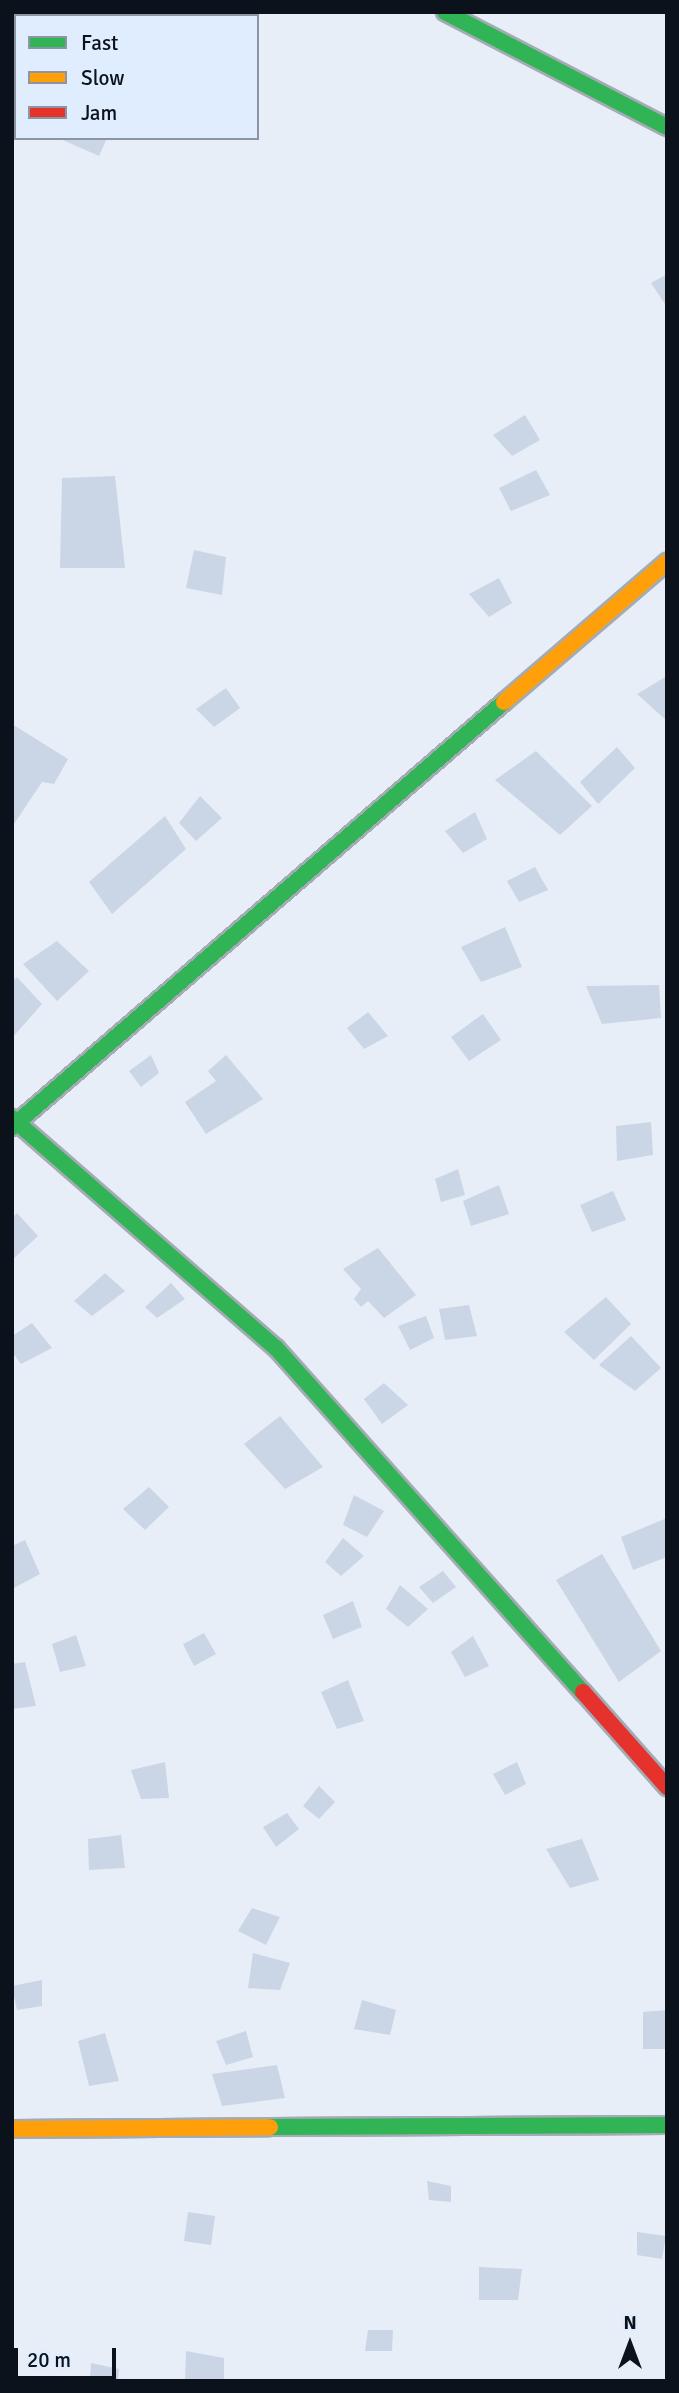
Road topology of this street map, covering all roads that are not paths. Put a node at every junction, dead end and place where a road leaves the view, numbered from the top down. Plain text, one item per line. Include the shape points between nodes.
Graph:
1 (445, 12) edge
2 (667, 127) edge
3 (667, 562) edge
4 (14, 1122) edge
5 (667, 1787) edge
6 (667, 2126) edge
7 (12, 2129) edge

1 - 2 street
3 - 4 street
4 - 5 street via 276,1348
6 - 7 street

